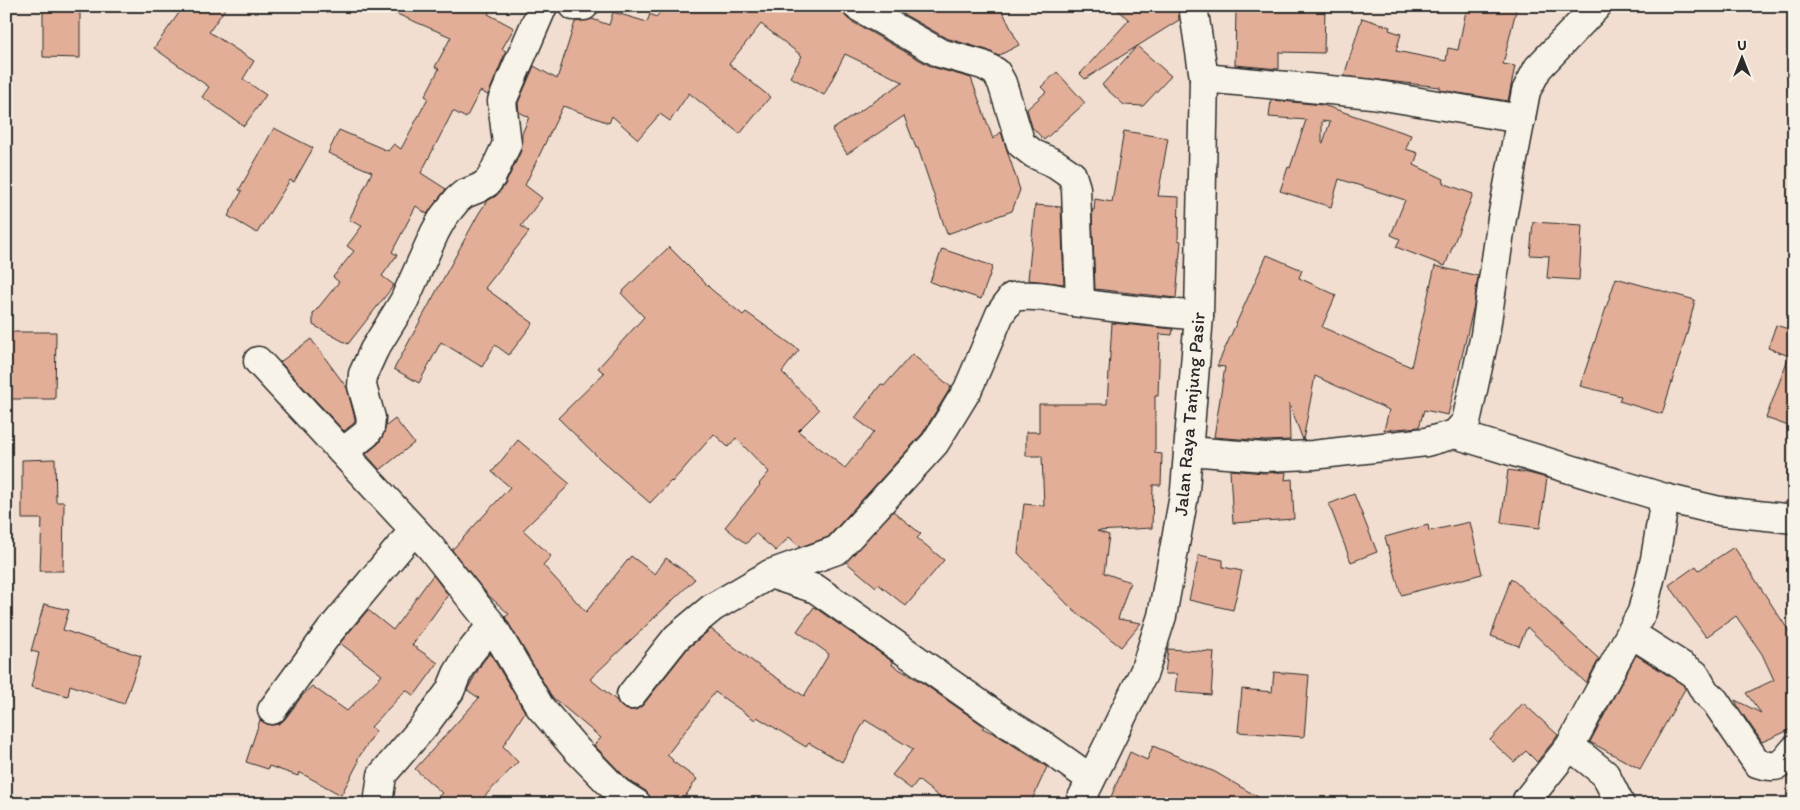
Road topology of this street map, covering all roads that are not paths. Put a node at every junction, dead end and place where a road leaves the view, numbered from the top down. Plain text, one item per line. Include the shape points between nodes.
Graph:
1 (543, 6) edge
2 (574, 6) edge
3 (584, 6) edge
4 (857, 6) edge
5 (1193, 6) edge
6 (1597, 6) edge
7 (1204, 78) junction
8 (1521, 119) junction
9 (1080, 302) junction
10 (1199, 316) junction
11 (258, 361) dead end
12 (1454, 434) junction
13 (1188, 451) junction
14 (343, 452) junction
15 (1665, 498) junction
16 (1794, 519) edge
17 (414, 530) junction
18 (770, 574) junction
19 (492, 626) junction
20 (1632, 634) junction
21 (631, 695) dead end
22 (272, 710) dead end
23 (1570, 746) junction
24 (1794, 750) edge
25 (1091, 778) junction
26 (1527, 800) dead end
27 (378, 804) edge
28 (637, 804) edge
29 (1079, 804) edge
30 (1620, 804) edge

1 - 14 street via 502,101 507,144 487,183 457,200 435,232 404,300 363,374 362,386 371,418 370,428
2 - 3 street
4 - 9 street via 940,53 996,72 1021,144 1072,175 1076,188
5 - 7 street, Jalan Raya Tanjung Pasir
6 - 8 street via 1538,68 1526,91
7 - 8 street via 1372,94
7 - 10 street, Jalan Raya Tanjung Pasir
8 - 12 street via 1471,404 1466,422
9 - 10 street
9 - 18 street via 1050,296 1012,297 1000,314 968,389 935,443 837,550
10 - 13 street, Jalan Raya Tanjung Pasir
11 - 14 street
12 - 13 street via 1426,442 1303,455 1265,457
12 - 15 street
13 - 25 street, Jalan Raya Tanjung Pasir via 1185,490 1162,616 1144,672
14 - 17 street
15 - 16 street via 1720,511
15 - 20 street via 1655,559 1642,612
17 - 19 street
17 - 22 street via 330,631
18 - 21 street via 712,608 676,637
18 - 25 street via 816,589
19 - 27 street via 469,654 450,691 382,775
19 - 28 street via 540,707 618,792
20 - 23 street
20 - 24 street via 1695,674 1756,764 1782,765
23 - 26 street
23 - 30 street via 1605,774
25 - 29 street, Jalan Raya Tanjung Pasir

